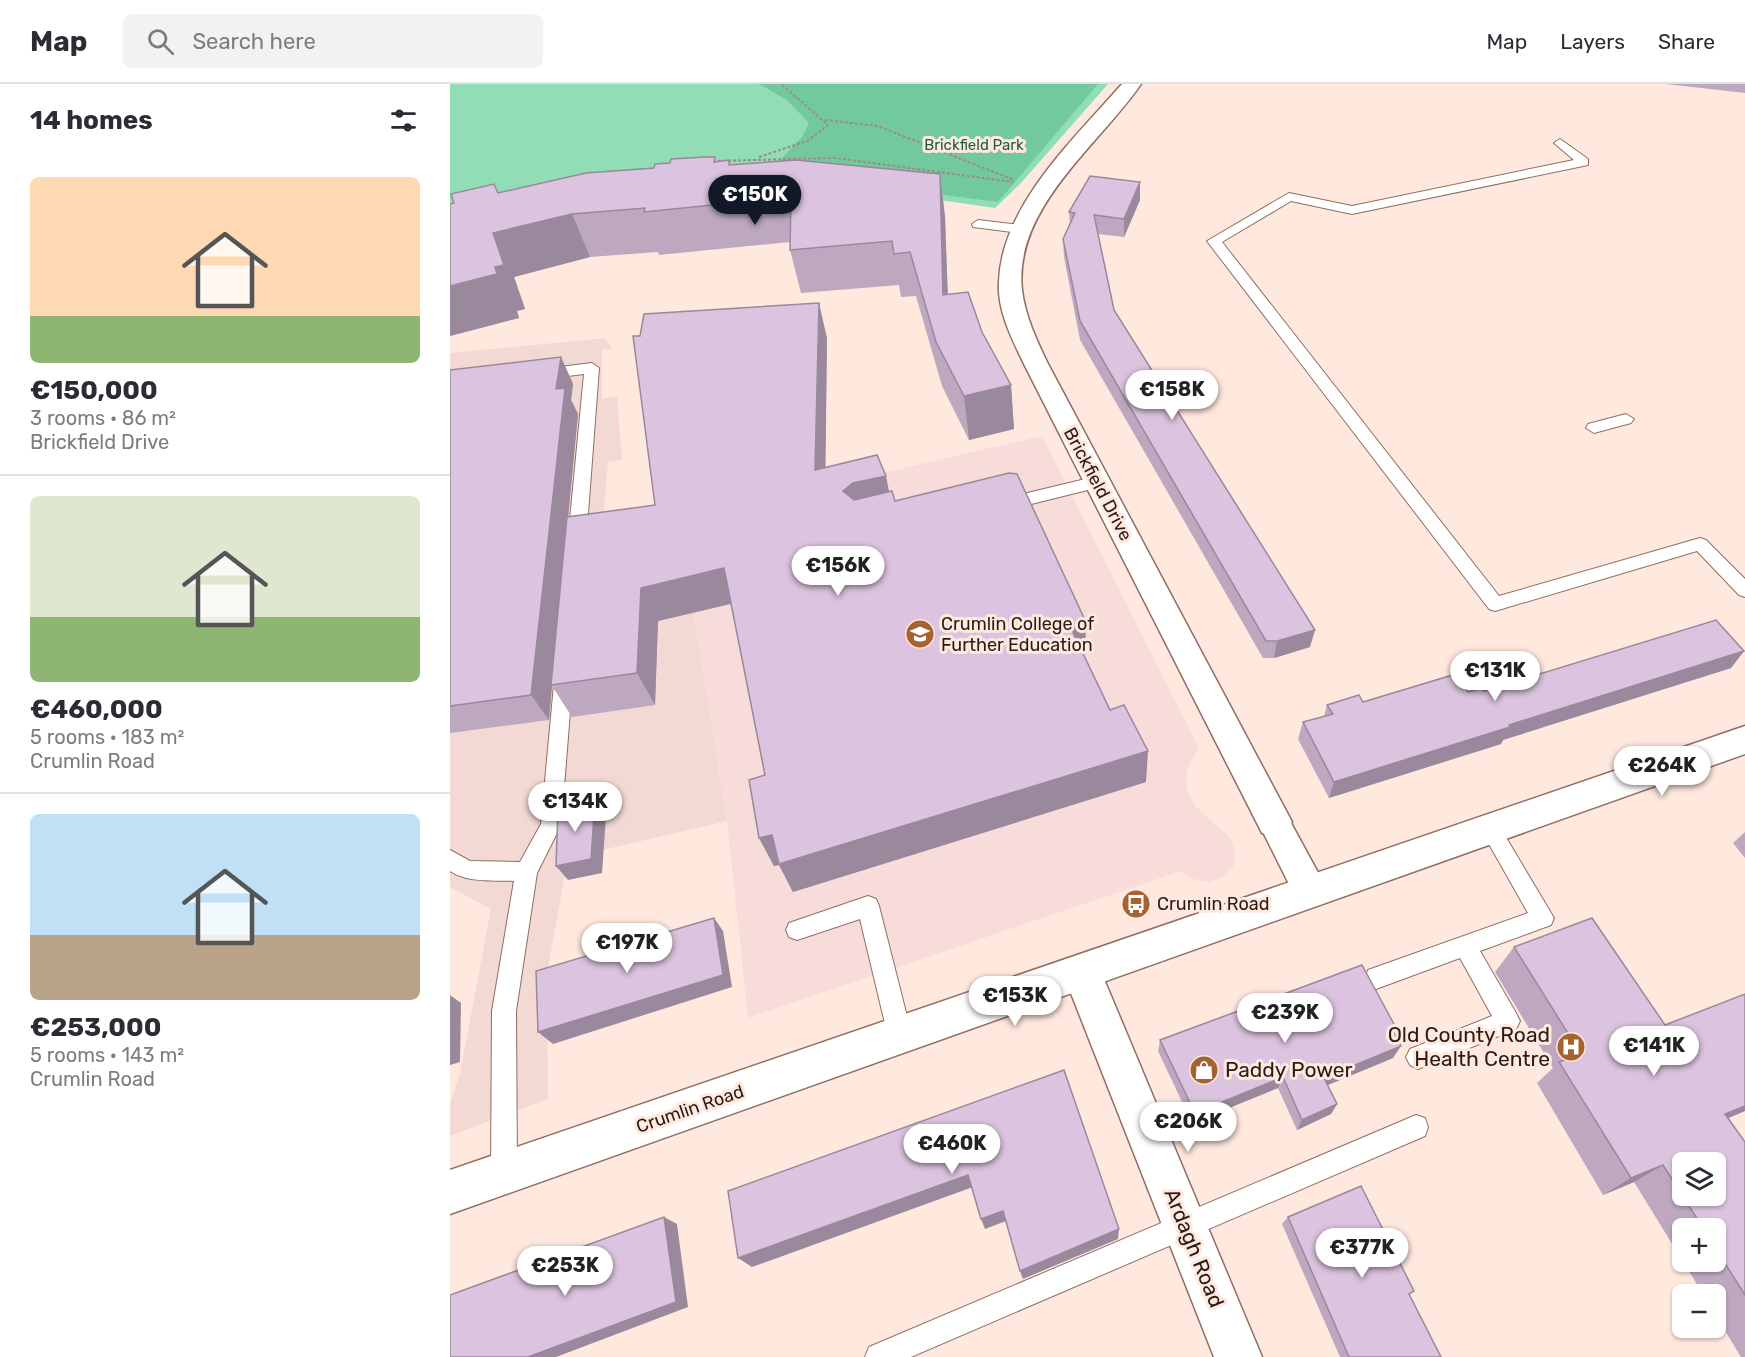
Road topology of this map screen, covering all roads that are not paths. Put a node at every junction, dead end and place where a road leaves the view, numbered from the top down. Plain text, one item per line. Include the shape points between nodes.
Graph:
1 (1132, 84) edge
2 (1560, 143) dead end
3 (978, 224) dead end
4 (1021, 229) junction
5 (521, 376) edge
6 (1626, 419) dead end
7 (1594, 428) dead end
8 (1098, 482) junction
9 (983, 499) edge
10 (575, 556) edge
11 (1745, 590) edge
12 (566, 658) edge
13 (1745, 740) edge
14 (1274, 822) joint
15 (1491, 830) junction
16 (450, 859) edge
17 (526, 872) junction
18 (1310, 891) junction
19 (797, 930) dead end
20 (1466, 946) junction
21 (1082, 973) junction
22 (1376, 978) dead end
23 (900, 1036) junction
24 (1418, 1057) dead end
25 (1416, 1127) dead end
26 (504, 1173) junction
27 (450, 1192) edge
28 (1184, 1224) junction
29 (879, 1357) edge
30 (1238, 1357) edge

1 - 4 street, Brickfield Drive via 1046,188
2 - 11 lane via 1584,162 1352,210 1289,197 1214,241 1495,604 1700,544
3 - 4 lane
4 - 8 street, Brickfield Drive via 1010,282 1018,324
5 - 10 lane via 592,368
6 - 7 lane
8 - 9 lane via 1019,501 994,496
8 - 14 street, Brickfield Drive
12 - 17 lane via 550,825
13 - 15 street, Crumlin Road
14 - 18 street, Brickfield Drive
15 - 18 street, Crumlin Road
15 - 20 lane via 1544,918
16 - 17 lane via 467,870
17 - 26 lane via 504,1011
18 - 21 street, Crumlin Road
19 - 23 lane via 868,906
20 - 22 lane
20 - 24 lane via 1508,1021
21 - 23 street, Crumlin Road
21 - 28 street, Ardagh Road
23 - 26 street, Crumlin Road
25 - 28 lane
26 - 27 street, Crumlin Road
28 - 29 lane
28 - 30 street, Ardagh Road

